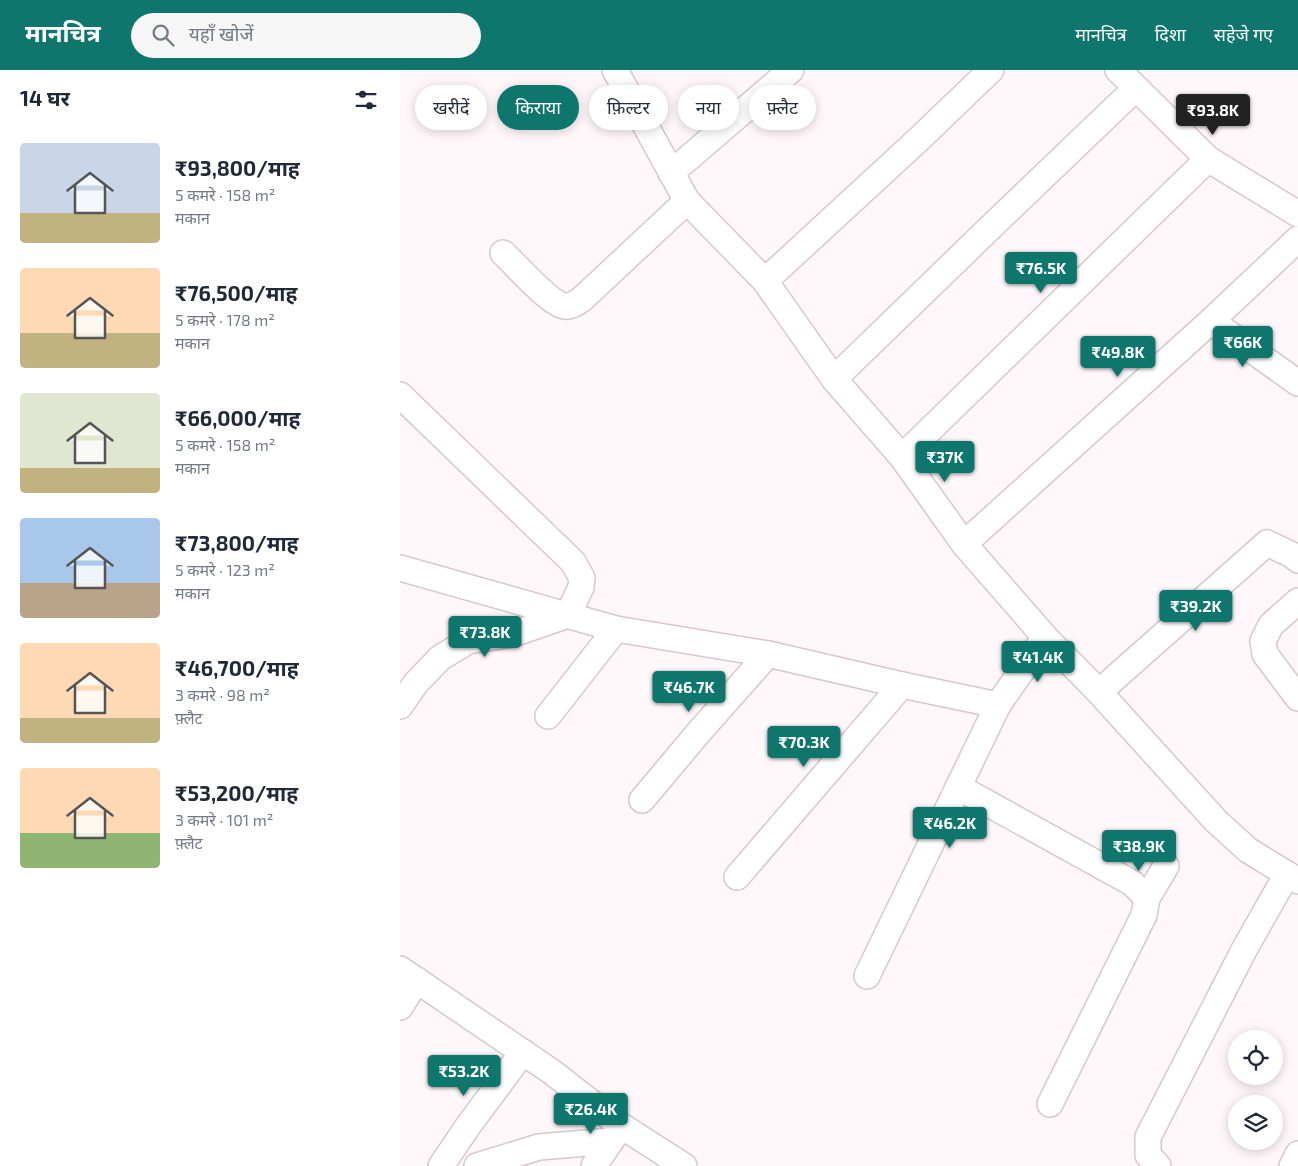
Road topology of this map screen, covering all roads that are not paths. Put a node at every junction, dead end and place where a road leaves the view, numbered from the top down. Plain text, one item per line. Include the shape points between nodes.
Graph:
1 (615, 70) edge
2 (791, 70) edge
3 (991, 70) edge
4 (1118, 70) edge
5 (1136, 88) junction
6 (1208, 159) junction
7 (671, 173) junction
8 (687, 201) junction
9 (1298, 214) edge
10 (1298, 239) edge
11 (503, 253) dead end
12 (765, 281) junction
13 (1211, 321) junction
14 (834, 379) junction
15 (1298, 383) edge
16 (400, 395) edge
17 (902, 457) junction
18 (964, 544) junction
19 (1298, 560) edge
20 (400, 568) edge
21 (1298, 601) edge
22 (568, 615) junction
23 (616, 629) junction
24 (1045, 637) junction
25 (768, 654) junction
26 (902, 685) junction
27 (1099, 692) junction
28 (1298, 698) edge
29 (998, 705) junction
30 (400, 706) edge
31 (548, 716) dead end
32 (958, 787) junction
33 (642, 800) dead end
34 (1166, 866) dead end
35 (737, 877) dead end
36 (1292, 877) edge
37 (1147, 898) junction
38 (409, 975) edge
39 (867, 976) dead end
40 (400, 1007) edge
41 (523, 1052) junction
42 (1050, 1104) dead end
43 (616, 1133) junction
44 (1298, 1154) edge
45 (441, 1166) edge
46 (477, 1166) edge
47 (594, 1166) edge
48 (684, 1166) edge
49 (1158, 1166) edge
50 (1292, 1166) edge

1 - 7 street
2 - 7 street
3 - 12 street
4 - 5 street
5 - 6 street
5 - 14 street
6 - 9 street
6 - 17 street
7 - 8 street
8 - 11 street via 572,305 564,306 553,301
8 - 12 street
10 - 13 street
12 - 14 street
13 - 15 street
13 - 18 street
14 - 17 street
16 - 22 street via 573,562 582,578
17 - 18 street
18 - 24 street
19 - 27 street via 1267,543
20 - 22 street
21 - 28 street via 1270,625 1263,641 1265,654
22 - 23 street
22 - 30 street via 513,634 468,641 440,658
23 - 25 street
23 - 31 street
24 - 27 street
24 - 29 street
25 - 26 street
25 - 33 street
26 - 29 street
26 - 35 street
27 - 36 street via 1216,821 1248,850
29 - 32 street
32 - 37 street via 1132,883
32 - 39 street
34 - 37 street
36 - 49 street via 1244,950 1148,1137 1148,1155
37 - 42 street via 1144,915
38 - 40 street
38 - 41 street
41 - 43 street via 552,1072
41 - 45 street
43 - 46 street via 539,1147
43 - 47 street
43 - 48 street
44 - 50 street

